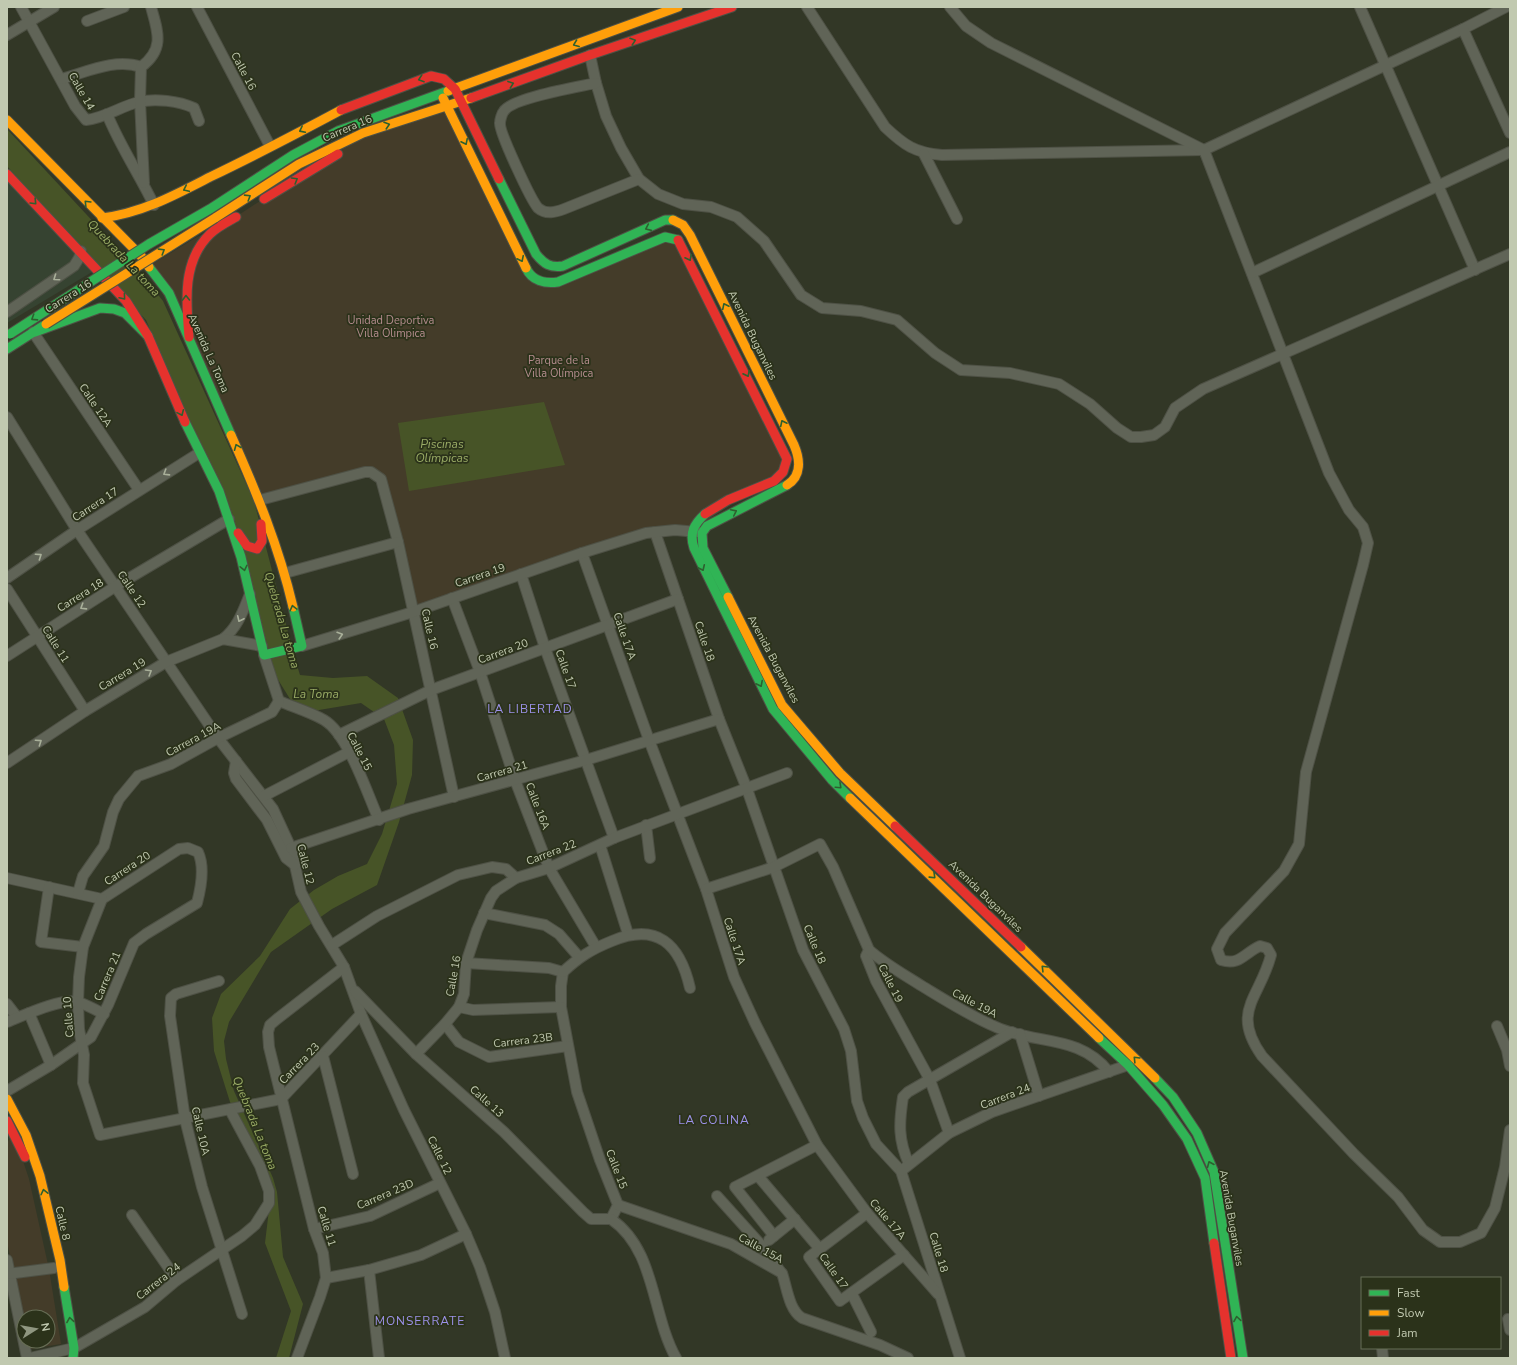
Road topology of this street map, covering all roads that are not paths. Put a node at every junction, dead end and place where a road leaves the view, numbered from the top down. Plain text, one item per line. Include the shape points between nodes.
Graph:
1 (21, 7) edge
2 (54, 7) edge
3 (124, 7) edge
4 (151, 7) edge
5 (197, 7) edge
6 (678, 7) edge
7 (732, 7) edge
8 (808, 7) edge
9 (950, 7) edge
10 (1360, 7) edge
11 (1506, 7) edge
12 (87, 21) dead end
13 (28, 23) junction
14 (1464, 30) junction
15 (7, 35) edge
16 (590, 55) junction
17 (1386, 66) junction
18 (142, 67) junction
19 (61, 79) junction
20 (596, 83) junction
21 (455, 89) junction
22 (441, 94) junction
23 (140, 101) junction
24 (462, 101) junction
25 (448, 107) junction
26 (107, 114) junction
27 (7, 120) edge
28 (199, 121) dead end
29 (363, 133) junction
30 (1510, 133) edge
31 (270, 146) junction
32 (1204, 150) junction
33 (1510, 152) edge
34 (924, 154) junction
35 (7, 174) edge
36 (639, 179) junction
37 (144, 183) junction
38 (1438, 186) junction
39 (154, 205) junction
40 (255, 205) dead end
41 (243, 212) dead end
42 (102, 218) junction
43 (957, 219) dead end
44 (81, 251) junction
45 (1510, 254) edge
46 (1474, 270) junction
47 (1252, 273) junction
48 (7, 312) edge
49 (34, 332) junction
50 (9, 335) edge
51 (148, 336) junction
52 (189, 337) junction
53 (7, 349) edge
54 (1283, 353) junction
55 (7, 417) edge
56 (199, 453) junction
57 (252, 484) junction
58 (138, 490) junction
59 (219, 491) junction
60 (260, 500) junction
61 (229, 519) junction
62 (77, 530) junction
63 (692, 531) junction
64 (655, 532) junction
65 (702, 533) junction
66 (398, 542) junction
67 (582, 553) junction
68 (285, 573) junction
69 (521, 574) junction
70 (7, 578) edge
71 (116, 586) junction
72 (7, 590) edge
73 (250, 593) junction
74 (452, 598) junction
75 (678, 599) junction
76 (413, 612) junction
77 (608, 624) junction
78 (37, 636) junction
79 (223, 639) junction
80 (299, 647) junction
81 (545, 648) junction
82 (265, 652) junction
83 (7, 656) edge
84 (166, 662) junction
85 (480, 672) junction
86 (431, 690) junction
87 (278, 701) junction
88 (85, 711) junction
89 (719, 719) junction
90 (339, 735) junction
91 (218, 738) junction
92 (649, 740) junction
93 (349, 752) junction
94 (586, 760) junction
95 (236, 761) junction
96 (7, 763) edge
97 (787, 773) dead end
98 (515, 780) junction
99 (747, 789) junction
100 (264, 796) junction
101 (454, 797) junction
102 (677, 815) junction
103 (382, 819) junction
104 (646, 825) junction
105 (614, 838) junction
106 (600, 845) junction
107 (292, 848) junction
108 (650, 858) dead end
109 (295, 865) junction
110 (774, 867) junction
111 (549, 868) junction
112 (7, 878) edge
113 (516, 878) junction
114 (49, 887) junction
115 (706, 889) junction
116 (78, 893) junction
117 (102, 898) junction
118 (196, 903) joint
119 (484, 912) junction
120 (628, 934) junction
121 (332, 945) junction
122 (84, 946) junction
123 (596, 947) junction
124 (869, 950) junction
125 (579, 957) junction
126 (466, 963) junction
127 (344, 967) junction
128 (563, 972) junction
129 (219, 981) dead end
130 (352, 988) junction
131 (690, 988) dead end
132 (78, 1002) junction
133 (7, 1004) edge
134 (459, 1007) junction
135 (561, 1007) junction
136 (28, 1012) junction
137 (104, 1014) junction
138 (361, 1014) junction
139 (18, 1018) junction
140 (7, 1022) edge
141 (445, 1024) junction
142 (1497, 1026) dead end
143 (1016, 1033) junction
144 (82, 1044) junction
145 (568, 1046) junction
146 (416, 1054) junction
147 (323, 1056) junction
148 (51, 1065) junction
149 (1128, 1065) junction
150 (1510, 1066) edge
151 (1109, 1072) junction
152 (930, 1080) junction
153 (7, 1091) edge
154 (1039, 1096) junction
155 (7, 1099) edge
156 (281, 1099) junction
157 (230, 1110) junction
158 (185, 1119) junction
159 (8, 1127) edge
160 (1510, 1130) edge
161 (950, 1133) junction
162 (100, 1135) joint
163 (817, 1145) junction
164 (905, 1168) junction
165 (353, 1174) dead end
166 (758, 1176) junction
167 (440, 1183) junction
168 (717, 1196) dead end
169 (618, 1205) junction
170 (867, 1213) junction
171 (132, 1215) dead end
172 (611, 1219) junction
173 (795, 1219) junction
174 (314, 1229) junction
175 (466, 1234) junction
176 (774, 1236) junction
177 (762, 1246) junction
178 (819, 1248) junction
179 (221, 1250) junction
180 (904, 1255) junction
181 (7, 1260) edge
182 (54, 1268) junction
183 (369, 1270) junction
184 (9, 1273) edge
185 (782, 1273) junction
186 (326, 1278) junction
187 (177, 1280) junction
188 (852, 1294) junction
189 (940, 1296) junction
190 (242, 1314) dead end
191 (1506, 1320) edge
192 (1510, 1330) edge
193 (871, 1332) dead end
194 (69, 1353) edge
195 (29, 1358) edge
196 (297, 1358) edge
197 (378, 1358) edge
198 (505, 1358) edge
199 (676, 1358) edge
200 (908, 1358) edge
201 (960, 1358) edge
202 (1231, 1358) edge
203 (1242, 1358) edge

1 - 13 street, Calle 14
2 - 13 street
3 - 12 street
4 - 18 street via 158,43 151,60
5 - 31 street, Calle 16
6 -> 21 main road, Carrera 16
16 -> 7 main road, Carrera 16
8 - 34 street via 885,127 902,144
9 - 32 street via 966,26 991,43
10 - 17 street
11 - 14 street
13 - 15 street
13 - 19 street, Calle 14
14 - 17 street
14 - 30 street
16 - 20 street
24 -> 16 main road, Carrera 16
17 - 32 street
17 - 38 street
18 - 19 street via 115,63
18 - 23 street
19 - 26 street, Calle 14 via 82,118 86,120
20 - 36 street via 612,129
20 - 36 street via 518,101 504,110 500,123 504,138 531,197 539,209 551,213
21 - 22 main road, Carrera 16
21 - 24 main road
21 -> 31 main road via 444,78 424,77 347,107
22 - 25 main road
22 -> 50 main road, Carrera 16, bridge via 361,122 318,141 149,244
23 - 26 street
23 - 28 street via 178,101 194,108
23 - 37 street
24 - 25 main road, Carrera 16
65 -> 24 main road, Avenida Buganviles via 716,520 788,484 796,477 800,462 794,445 690,235 680,223 670,219 563,266 550,268 536,254
29 -> 25 main road, Carrera 16
25 -> 63 main road, Avenida Buganviles via 534,280 542,283 558,282 665,237 678,240 682,246 787,459 787,466 781,476 706,513 698,519
26 - 37 street, Calle 14 via 118,142
42 -> 27 main road, Avenida La Toma
40 -> 29 main road via 348,148
49 -> 29 main road, Carrera 16, bridge via 299,164
31 -> 39 main road
32 - 34 street
32 - 47 street
33 - 38 street
34 - 43 street
35 -> 44 main road
36 - 54 street via 658,194 683,204 711,207 737,217 764,241 801,295 822,308 861,311 897,320 935,353 961,370 1010,373 1059,384 1090,404 1131,437 1154,434 1165,426 1175,408 1203,389
37 - 39 street, Calle 14
38 - 46 street
38 - 47 street
39 - 42 main road via 124,216
52 -> 41 main road via 185,299 193,258 209,235
42 - 52 main road, Avenida La Toma via 155,273 169,293
44 -> 48 street via 74,266
44 -> 51 main road via 126,301
45 - 46 street
46 - 54 street
47 - 54 street
49 - 51 main road via 100,308 125,313
49 - 53 main road, Carrera 16
49 - 58 street, Calle 12A
51 -> 56 main road
57 -> 52 main road, Avenida La Toma
54 - 160 street via 1329,473 1349,510 1363,527 1368,543 1306,772 1299,844 1284,871 1225,933 1217,949 1221,960 1230,963 1243,958 1260,946 1267,948 1271,955 1267,971 1249,1002 1248,1026 1252,1042 1262,1056 1354,1154 1398,1196 1423,1230 1440,1242 1460,1242 1481,1233 1495,1208 1505,1167
55 - 62 street, Calle 12
56 -> 58 street, Carrera 17
56 - 59 main road
57 - 59 main road via 264,539 262,545 254,548 242,543
57 - 60 main road, Avenida La Toma
58 - 62 street, Carrera 17
59 - 61 main road
60 - 66 street, Calle 16 via 371,472 381,479 384,486
60 - 68 main road, Avenida La Toma
61 - 71 street, Carrera 18
61 -> 73 main road
70 -> 62 street, Carrera 17
62 - 71 street, Calle 12
63 - 64 street, Carrera 19
63 - 65 street, Carrera 19
63 -> 149 main road, Avenida Buganviles via 693,545 701,566 773,709 832,780
64 - 67 street, Carrera 19
64 - 75 street, Calle 18
203 -> 65 main road, Avenida Buganviles via 1214,1172 1197,1133 1173,1097 1133,1055 840,773 782,705 703,548
66 - 68 street
66 - 76 street, Calle 16
67 - 69 street, Carrera 19
67 - 77 street, Calle 17A
80 -> 68 main road, Avenida La Toma
69 - 74 street, Carrera 19
69 - 81 street, Calle 17
71 -> 78 street, Carrera 18
71 - 84 street, Calle 12
72 - 78 street, Calle 11
73 -> 79 street via 234,629
73 - 82 main road
74 - 76 street, Carrera 19
74 - 85 street, Calle 16A
75 - 77 street, Carrera 20
75 - 89 street, Calle 18
80 -> 76 street, Carrera 19
76 - 86 street, Calle 16
77 - 81 street, Carrera 20
77 - 92 street, Calle 17A
78 - 83 street, Carrera 18
78 - 88 street, Calle 11
79 - 82 street, Carrera 19
79 - 84 street, Carrera 19
80 - 82 main road, Carrera 19
81 - 85 street, Carrera 20
81 - 94 street, Calle 17
82 - 87 street
88 -> 84 street, Carrera 19
84 - 91 street, Calle 12
85 - 86 street, Carrera 20
85 - 98 street, Calle 16A
86 - 90 street, Carrera 20
86 - 101 street, Calle 16
87 - 90 street, Calle 15 via 323,719
87 - 91 street, Carrera 19A via 272,712
96 -> 88 street, Carrera 19
89 - 92 street, Carrera 21
89 - 99 street, Calle 18
90 - 93 street, Calle 15
91 - 95 street, Calle 12
91 - 116 street, Carrera 19A via 171,764 138,776 119,799 104,846 83,876
92 - 94 street, Carrera 21
92 - 102 street, Calle 17A
93 - 100 street
93 - 103 street, Calle 15
94 - 98 street, Carrera 21
94 - 105 street, Calle 17
95 - 100 street, Calle 12
95 - 109 street via 236,779 267,820 286,858
97 - 99 street, Carrera 22
98 - 101 street, Carrera 21
98 - 111 street, Calle 16A
99 - 102 street, Carrera 22
99 - 110 street, Calle 18
100 - 107 street, Calle 12
101 - 103 street, Carrera 21
102 - 104 street, Carrera 22
102 - 115 street, Calle 17A
103 - 107 street, Carrera 21
104 - 105 street, Carrera 22
104 - 108 street
105 - 106 street, Carrera 22
106 - 111 street, Carrera 22
106 - 120 street
107 - 109 street, Calle 12
109 - 121 street, Calle 12 via 301,892
110 - 115 street
110 - 124 street, Calle 19 via 820,844 833,867
110 - 164 street, Calle 18 via 803,950 844,1029 851,1051 856,1102 876,1144
111 - 113 street, Carrera 22
111 - 123 street, Calle 16A
112 - 114 street, Carrera 20
113 - 119 street, Calle 16 via 496,891
113 - 121 street via 506,869 492,867 458,876 377,916
114 - 116 street, Carrera 20
114 - 122 street via 40,942
115 - 163 street, Calle 17A via 734,976
116 - 117 street, Carrera 20
117 - 118 street, Carrera 20 via 179,849 188,848 198,852 202,860 200,891
117 - 122 street, Calle 10
118 - 137 street, Carrera 21 via 134,943
119 - 125 street via 545,925 560,934
119 - 126 street, Calle 16
120 - 123 street
120 - 131 street via 651,934 669,945 681,961
121 - 127 street, Calle 12
122 - 132 street, Calle 10
123 - 125 street
124 - 143 street, Calle 19A via 943,999 997,1028
124 - 152 street, Calle 19 via 866,956 876,981
125 - 128 street
126 - 128 street via 549,968
126 - 134 street, Calle 16 via 464,994
127 - 130 street, Calle 12
127 - 156 street via 270,1025 269,1047
128 - 135 street, Calle 15 via 560,986
129 - 158 street, Calle 10A via 176,994 169,1004
130 - 138 street, Calle 12
130 - 146 street, Calle 13
132 - 136 street, Carrera 21 via 68,1001
132 - 137 street, Carrera 21
132 - 144 street, Calle 10
133 - 139 street
134 - 135 street via 473,1010
134 - 141 street, Calle 16
135 - 145 street, Calle 15
136 - 139 street, Carrera 21
136 - 148 street
137 - 144 street via 91,1037
138 - 147 street, Carrera 23
138 - 167 street, Calle 12
139 - 140 street, Carrera 21
141 - 145 street, Carrera 23B via 459,1042 489,1057
141 - 146 street, Calle 16
142 - 150 street via 1507,1050
143 - 151 street, Calle 19A via 1052,1040 1083,1050 1100,1060
143 - 152 street
143 - 154 street
144 - 148 street
144 - 162 street, Calle 10 via 83,1083
145 - 169 street, Calle 15 via 577,1092
146 - 172 street, Calle 13 via 504,1132 587,1215 597,1220
147 - 156 street, Carrera 23
147 - 165 street
148 - 153 street
149 - 151 street, Carrera 24
149 - 202 main road, Avenida Buganviles via 1163,1105 1187,1139 1205,1178
151 - 154 street, Carrera 24
152 - 161 street, Calle 19
152 - 164 street via 903,1097 900,1134
154 - 161 street, Carrera 24 via 992,1112
194 -> 155 main road, Calle 8 via 60,1260 40,1176 26,1134
156 - 157 street, Carrera 23
156 - 174 street, Calle 11
157 - 158 street, Carrera 23
157 - 179 street, Carrera 24 via 256,1159 269,1191 269,1203 255,1225
158 - 162 street, Carrera 23
158 - 179 street, Calle 10A
159 - 182 main road, Calle 8 via 22,1151 32,1177
161 - 164 street, Carrera 24
163 - 166 street
163 - 170 street, Calle 17A
164 - 189 street, Calle 18
166 - 173 street, Calle 17
166 - 176 street via 735,1186
167 - 174 street, Carrera 23D via 370,1216
167 - 175 street, Calle 12
168 - 177 street
169 - 172 street, Calle 15
169 - 185 street, Calle 15A via 731,1244
170 - 178 street
170 - 180 street, Calle 17A
171 - 187 street
172 - 199 street via 623,1227 637,1245 669,1345
173 - 176 street
173 - 178 street, Calle 17
174 - 186 street, Calle 11 via 323,1253
175 - 183 street via 421,1255
175 - 198 street, Calle 12 via 495,1312
176 - 177 street
177 - 185 street
178 - 188 street, Calle 17 via 808,1257 840,1301
179 - 187 street, Carrera 24
179 - 190 street, Calle 10A
180 - 188 street
180 - 189 street, Calle 17A
181 - 184 street
182 - 184 street
182 - 194 main road, Calle 8
183 - 186 street
183 - 197 street
184 - 195 street
185 - 200 street, Calle 15A via 797,1315 880,1345
186 - 196 street, Calle 11
187 - 194 street, Carrera 24 via 145,1307
188 - 193 street, Calle 17
189 - 201 street, Calle 18
191 - 192 street
194 - 195 street, Carrera 24

